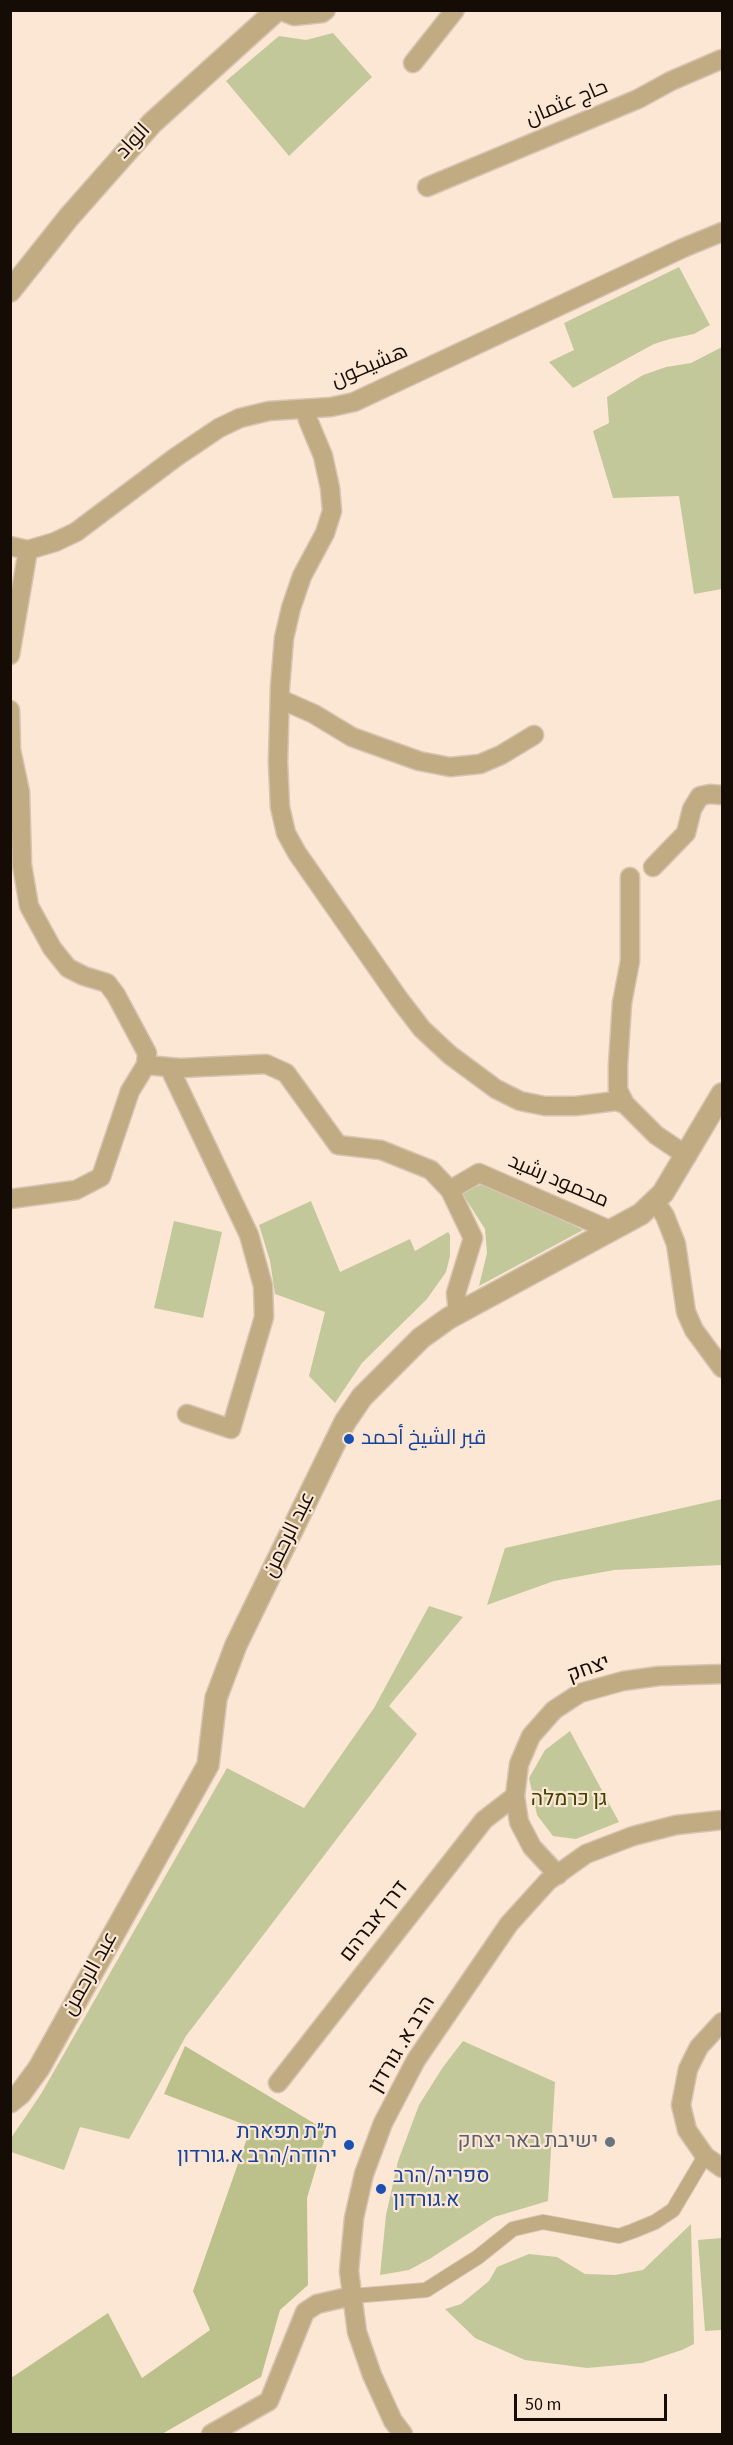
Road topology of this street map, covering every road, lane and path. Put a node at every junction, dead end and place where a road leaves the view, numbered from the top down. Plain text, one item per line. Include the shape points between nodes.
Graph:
1 (278, 10) edge
2 (326, 10) edge
3 (455, 10) edge
4 (723, 59) edge
5 (413, 63) dead end
6 (427, 187) dead end
7 (723, 232) edge
8 (10, 291) edge
9 (305, 409) junction
10 (19, 548) edge
11 (10, 655) edge
12 (280, 699) junction
13 (10, 710) edge
14 (534, 735) dead end
15 (723, 795) edge
16 (653, 867) dead end
17 (630, 877) dead end
18 (146, 1065) junction
19 (169, 1067) junction
20 (723, 1094) edge
21 (625, 1104) junction
22 (687, 1156) junction
23 (450, 1190) junction
24 (10, 1199) edge
25 (654, 1201) junction
26 (612, 1230) junction
27 (458, 1313) junction
28 (723, 1368) edge
29 (187, 1414) dead end
30 (723, 1674) edge
31 (515, 1796) junction
32 (723, 1820) edge
33 (558, 1875) junction
34 (723, 2022) edge
35 (278, 2082) dead end
36 (10, 2102) edge
37 (705, 2156) junction
38 (723, 2168) edge
39 (352, 2296) junction
40 (211, 2434) edge
41 (403, 2434) edge

1 - 2 street via 294,16
1 - 8 street, الواد via 152,123 76,208
3 - 5 street
4 - 6 street, حاج عثمان
7 - 9 street, هشيكون via 354,402
9 - 10 street, هشيكون via 269,411 219,428 76,532 55,542
9 - 12 street via 323,456 332,510 291,608 284,638
10 - 11 street
12 - 14 street via 352,736 419,761 450,767 480,764
12 - 21 street via 280,807 286,833 422,1029 496,1089 520,1101 545,1106 616,1101
13 - 18 street via 11,750 20,792 22,866 29,906 68,968 106,982 147,1053
15 - 16 street via 700,796 686,833
17 - 21 street via 630,962 622,1003 618,1065 618,1090
18 - 19 street
18 - 24 street via 130,1091 101,1177 76,1190
19 - 23 street via 266,1064 286,1073 338,1145 381,1150 431,1170
19 - 29 street via 249,1235 263,1286 264,1317 231,1429
20 - 22 street, عبد الرحمن
21 - 22 street via 656,1135
22 - 25 street, عبد الرحمن
23 - 26 street, محمود رشيد via 479,1173
23 - 27 street via 472,1238 456,1293
25 - 26 street, عبد الرحمن via 641,1214
25 - 28 street via 676,1244 686,1312 694,1330
26 - 27 street, عبد الرحمن
27 - 36 street, عبد الرحمن via 421,1338 362,1397 345,1422 236,1645 216,1698 208,1765 39,2068
30 - 31 street, יצחק via 659,1676 580,1693 554,1710 531,1736 519,1764
31 - 33 street, יצחק via 519,1822 532,1847
31 - 35 street, דרך אברהם via 484,1820
32 - 33 street, הרב א. גורדון via 676,1825 633,1836 586,1854
33 - 39 street, הרב א. גורדון via 508,1924 416,2060 383,2123 364,2174 354,2218 349,2271
34 - 37 street via 699,2047 688,2069 681,2105 687,2130
37 - 38 street
37 - 39 street via 673,2210 640,2228 619,2236 543,2222 513,2229 426,2290
39 - 40 street via 317,2304 305,2312 269,2402
39 - 41 street, הרב א. גורדון via 357,2332 372,2375

